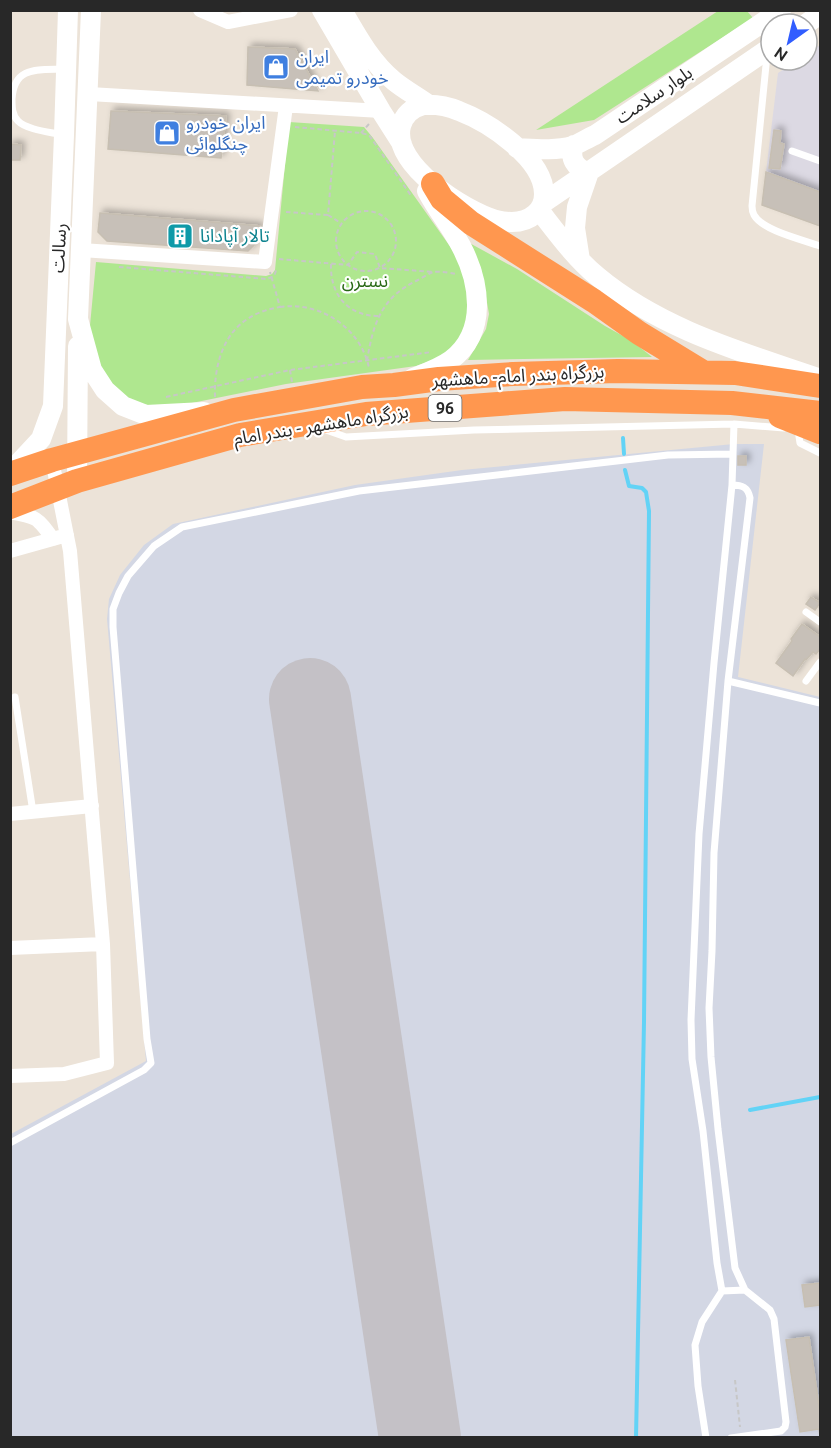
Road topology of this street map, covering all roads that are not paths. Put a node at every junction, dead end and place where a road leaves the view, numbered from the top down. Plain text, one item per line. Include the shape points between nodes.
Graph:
1 (68, 10) edge
2 (91, 10) edge
3 (200, 10) edge
4 (291, 10) edge
5 (322, 10) edge
6 (342, 10) edge
7 (781, 10) edge
8 (759, 55) edge
9 (66, 69) junction
10 (766, 72) edge
11 (89, 94) junction
12 (429, 105) junction
13 (286, 106) junction
14 (381, 111) junction
15 (64, 135) junction
16 (402, 144) junction
17 (574, 145) junction
18 (517, 148) junction
19 (792, 151) dead end
20 (820, 161) edge
21 (414, 164) junction
22 (589, 172) junction
23 (433, 184) junction
24 (541, 207) junction
25 (820, 246) edge
26 (81, 250) junction
27 (580, 260) junction
28 (78, 319) junction
29 (820, 379) edge
30 (394, 385) junction
31 (820, 386) edge
32 (53, 406) junction
33 (224, 411) junction
34 (820, 413) edge
35 (309, 424) junction
36 (734, 424) junction
37 (813, 430) edge
38 (78, 453) junction
39 (820, 453) edge
40 (733, 454) junction
41 (52, 460) junction
42 (10, 472) edge
43 (68, 485) junction
44 (736, 485) junction
45 (10, 507) edge
46 (10, 512) edge
47 (67, 535) junction
48 (53, 539) junction
49 (10, 551) edge
50 (806, 612) dead end
51 (820, 622) edge
52 (820, 662) edge
53 (729, 681) junction
54 (806, 681) dead end
55 (15, 697) dead end
56 (820, 703) edge
57 (92, 806) junction
58 (33, 812) junction
59 (10, 814) edge
60 (104, 944) junction
61 (10, 948) edge
62 (10, 1076) edge
63 (10, 1143) edge
64 (745, 1290) junction
65 (722, 1291) junction
66 (706, 1437) edge
67 (731, 1437) edge

1 - 9 main road, رسالت
2 - 11 main road, رسالت
3 - 4 street via 228,22
5 - 14 main road
6 - 12 main road via 381,68
7 - 17 main road, بلوار سلامت via 595,135
8 - 22 main road, بلوار سلامت
9 - 15 main road, رسالت
9 - 15 lane via 28,70 13,87 12,110 26,126
10 - 25 lane via 753,214 771,228
11 - 13 street
11 - 26 main road, رسالت
12 - 16 main road via 417,107 405,117 400,131
12 - 18 main road via 471,116
13 - 14 street
13 - 26 street via 265,262
14 - 16 main road
15 - 32 main road, رسالت
16 - 21 main road
17 - 18 main road, بلوار سلامت via 540,150
17 - 22 main road via 573,162
18 - 24 main road via 540,178 544,189
19 - 20 lane
21 - 23 main road, بلوار سلامت
21 - 30 main road via 473,272 478,310 473,330 451,360
22 - 24 main road, بلوار سلامت
22 - 27 main road via 577,207 575,228
23 - 24 main road, بلوار سلامت via 467,208 497,220 521,222
23 - 37 highway via 442,199 471,223 639,333 754,403
24 - 27 main road
26 - 28 main road, رسالت
27 - 29 main road via 624,297 668,321 739,352
28 - 33 main road, رسالت via 92,370 105,390 123,406 146,415
28 - 38 main road, رسالت
30 - 31 highway, بزرگراه بندر امام- ماهشهر / 96 via 513,374 618,372 735,373
30 - 33 highway, بزرگراه بندر امام- ماهشهر / 96
32 - 41 main road
32 - 42 main road, رسالت via 41,439
33 - 38 highway, بزرگراه بندر امام- ماهشهر / 96
34 - 35 highway, بزرگراه ماهشهر - بندر امام / 96 via 732,403 565,399 366,414
35 - 36 lane via 346,437
35 - 43 highway, بزرگراه ماهشهر - بندر امام / 96 via 240,435
36 - 37 lane
36 - 40 lane
37 - 39 lane via 800,443
38 - 41 highway, 96
38 - 43 main road, رسالت
40 - 44 lane
40 - 63 lane via 668,455 359,491 182,527 154,546 128,576 113,609 151,1063
41 - 42 highway, 96
41 - 43 street
43 - 45 highway, 96
43 - 47 street
44 - 53 lane via 747,490 750,498
44 - 65 lane via 714,663 699,834 691,1020 692,1059
46 - 48 street via 39,519
47 - 48 street
47 - 57 street
48 - 49 street
50 - 51 lane
52 - 54 lane
53 - 56 lane
53 - 64 lane via 714,854 709,1008 718,1129 735,1268
55 - 58 lane
57 - 58 street
57 - 60 street
58 - 59 street
60 - 61 street
60 - 62 street via 107,1063 64,1074
64 - 65 lane
64 - 67 lane via 770,1310 774,1319 786,1422 781,1431
65 - 66 lane via 702,1322 695,1345

